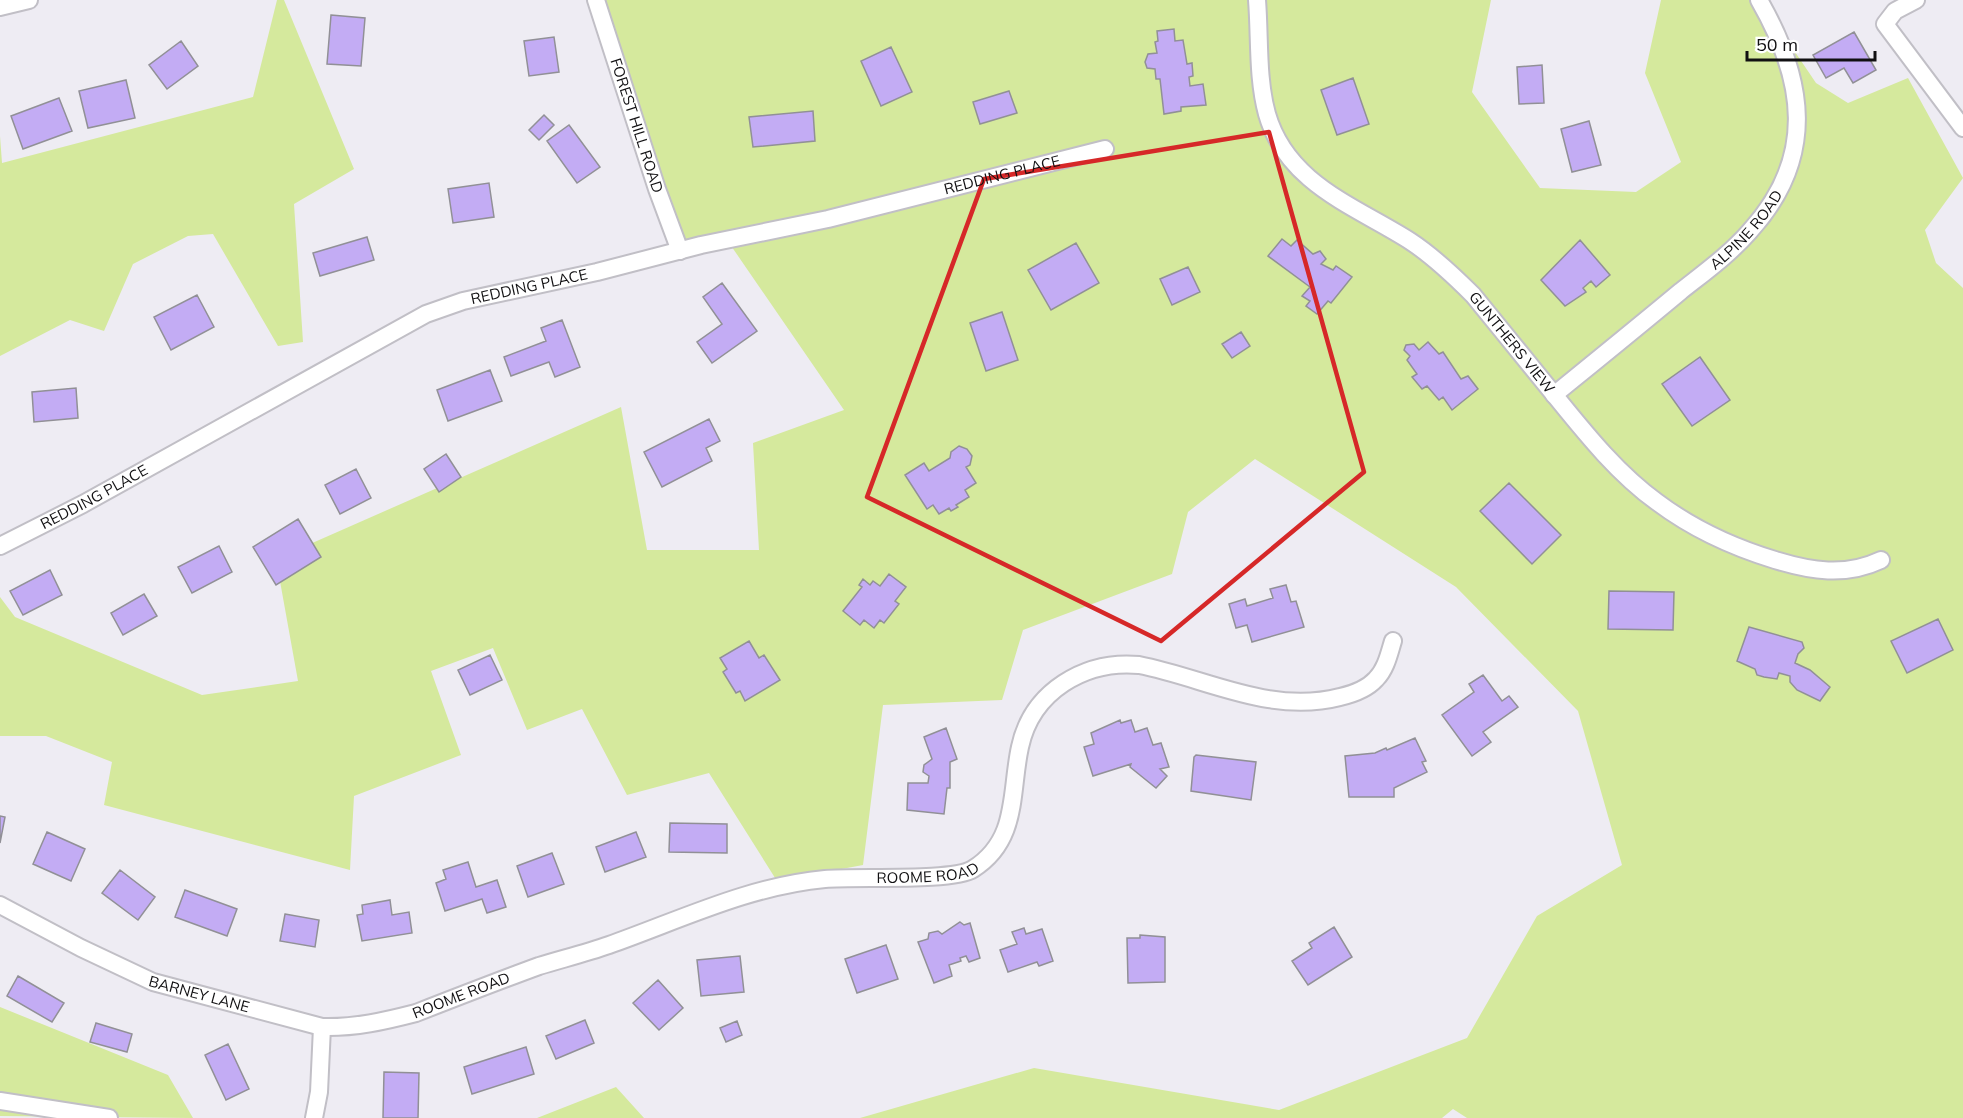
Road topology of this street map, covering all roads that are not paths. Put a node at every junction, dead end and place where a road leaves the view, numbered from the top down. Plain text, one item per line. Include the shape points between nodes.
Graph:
1 (29, 0) edge
2 (596, 0) edge
3 (1257, 0) edge
4 (1759, 0) edge
5 (1916, 0) edge
6 (0, 7) edge
7 (1963, 128) edge
8 (1105, 149) dead end
9 (680, 251) junction
10 (1554, 395) junction
11 (0, 546) edge
12 (1881, 560) dead end
13 (1393, 641) dead end
14 (0, 905) edge
15 (322, 1028) junction
16 (0, 1101) edge
17 (109, 1118) edge
18 (314, 1118) edge

1 - 6 street
2 - 9 street, FOREST HILL ROAD
3 - 10 street, GUNTHERS VIEW via 1267,113 1276,138 1293,164 1333,198 1413,243 1454,276
4 - 10 street, ALPINE ROAD via 1783,46 1797,94 1791,162 1774,199 1734,247
5 - 7 street via 1894,11 1885,24
8 - 9 street, REDDING PLACE via 836,218
9 - 11 street, REDDING PLACE via 463,301 426,314
10 - 12 street, GUNTHERS VIEW via 1620,470 1655,501 1696,528 1742,550 1794,566 1838,572
13 - 15 street, ROOME ROAD via 1384,667 1365,688 1314,701 1266,700 1139,665 1120,663 1079,673 1048,696 1030,719 1020,747 1008,826 993,850 972,870 943,876 826,879 774,888 717,903 416,1013 346,1028
14 - 15 street, BARNEY LANE via 153,982
15 - 18 street
16 - 17 street

